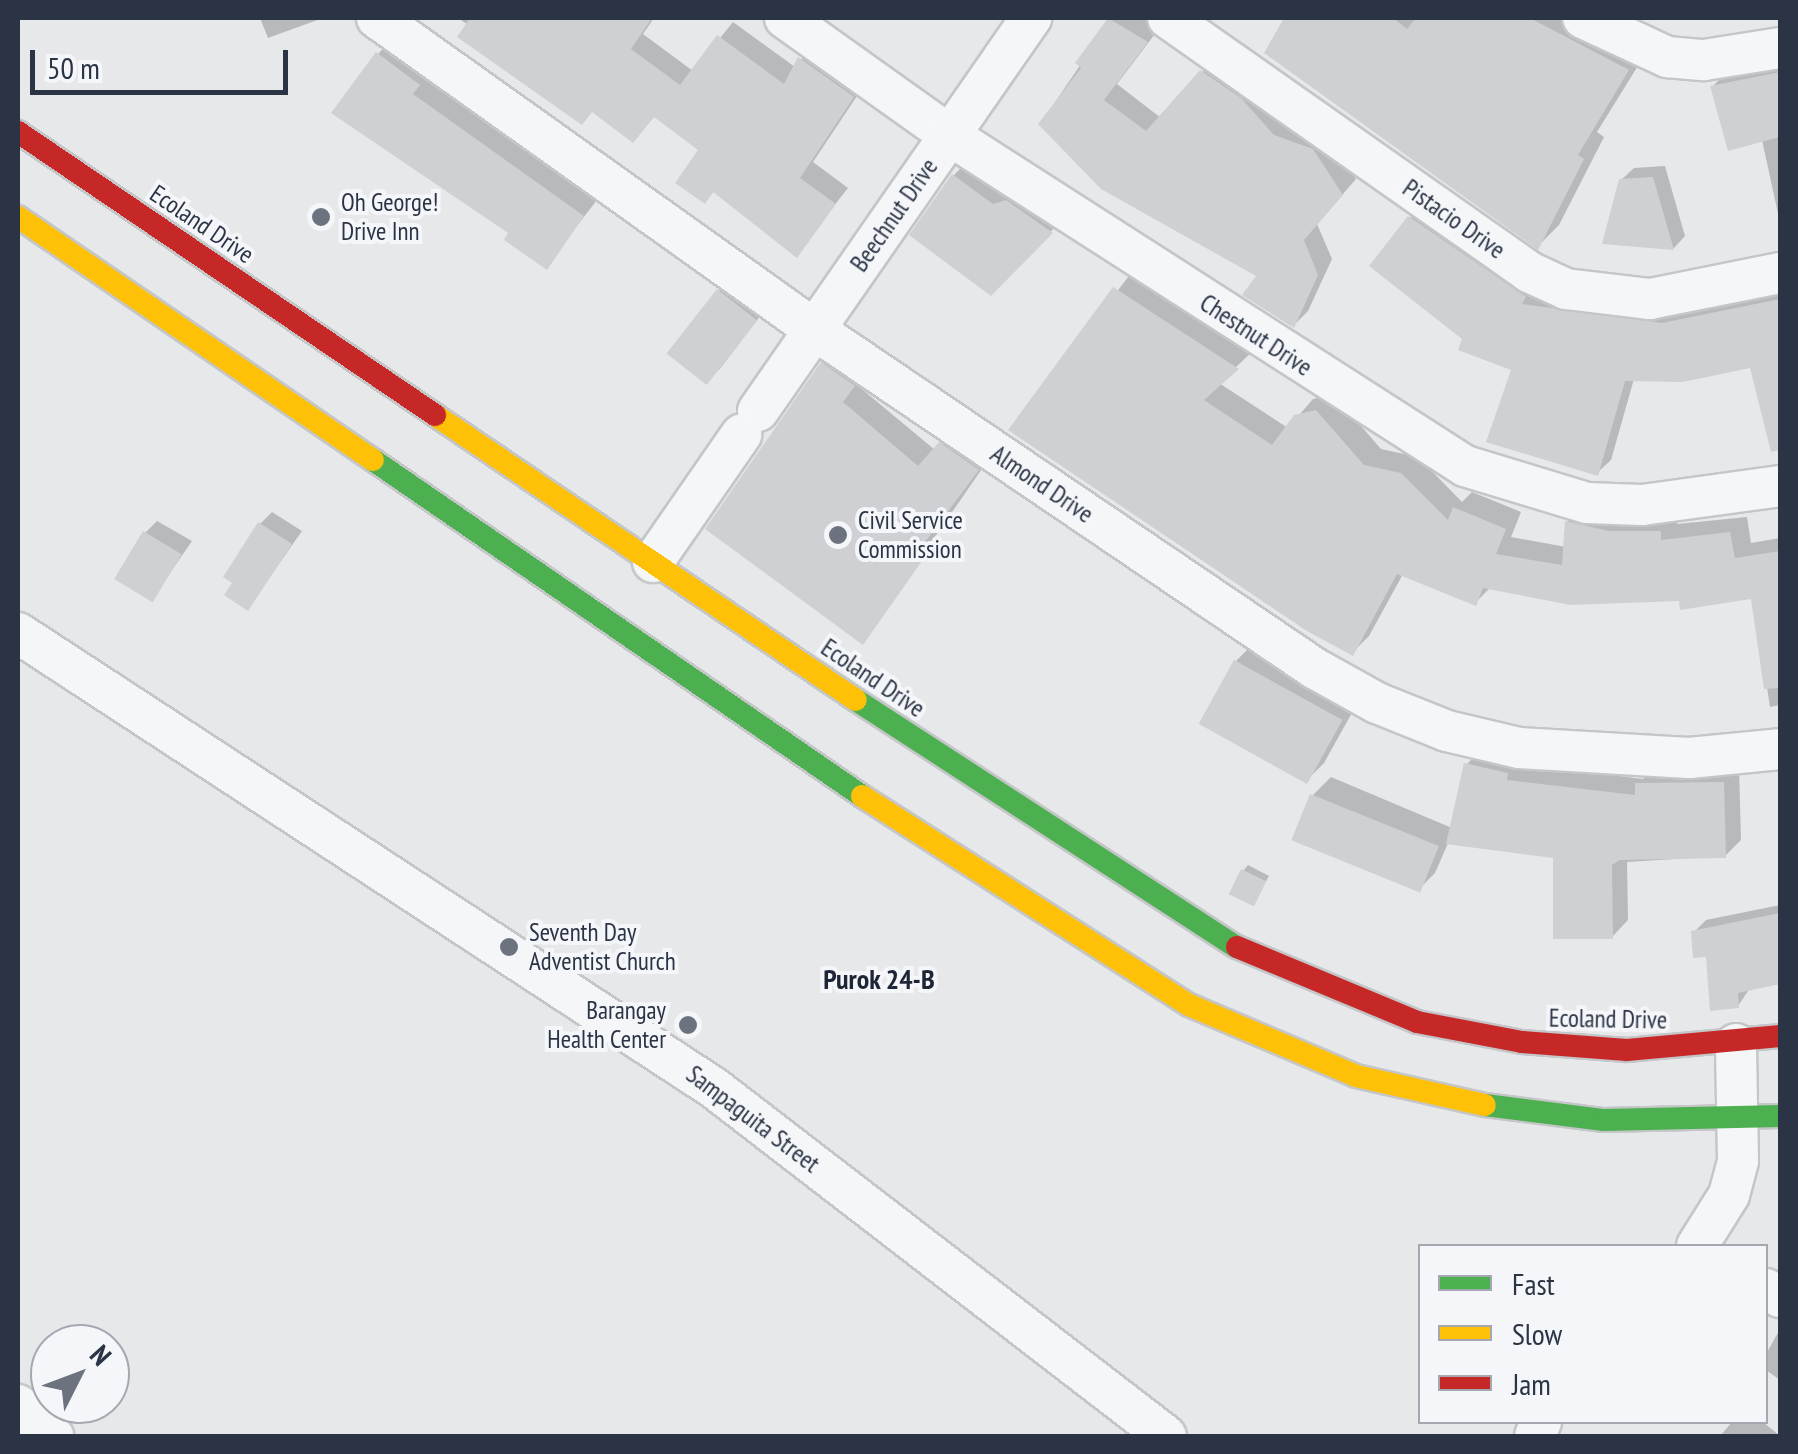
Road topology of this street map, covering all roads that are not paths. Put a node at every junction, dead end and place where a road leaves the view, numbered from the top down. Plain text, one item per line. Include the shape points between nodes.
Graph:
1 (377, 18) edge
2 (784, 18) edge
3 (1031, 18) edge
4 (1168, 18) edge
5 (1582, 18) edge
6 (1780, 48) edge
7 (18, 132) edge
8 (949, 135) junction
9 (18, 217) edge
10 (1780, 273) edge
11 (815, 330) junction
12 (1780, 486) edge
13 (654, 562) junction
14 (18, 632) edge
15 (1780, 749) edge
16 (1780, 1036) edge
17 (1736, 1044) junction
18 (1780, 1116) edge
19 (1738, 1121) junction
20 (1698, 1244) edge
21 (18, 1405) edge
22 (53, 1436) edge
23 (1166, 1436) edge

1 - 11 street, Almond Drive
2 - 8 street, Chestnut Drive
3 - 8 street, Beechnut Drive
4 - 10 street, Pistacio Drive via 1530,272 1566,289 1650,299
5 - 6 street via 1667,57 1704,60
7 - 13 main road, Ecoland Drive
8 - 11 street, Beechnut Drive
8 - 12 street, Chestnut Drive via 1465,466 1587,503 1642,505
9 - 19 main road via 952,858 1189,1005 1356,1076 1466,1103 1604,1120
11 - 13 street, Beechnut Drive
11 - 15 street, Almond Drive via 1314,668 1377,703 1447,731 1519,748 1672,758
13 - 17 main road, Ecoland Drive via 1170,910 1305,980 1418,1022 1574,1050
14 - 23 street, Sampaguita Street via 714,1088
16 - 17 main road, Ecoland Drive
17 - 19 street
18 - 19 main road
19 - 20 street via 1738,1162 1728,1195
21 - 22 street

